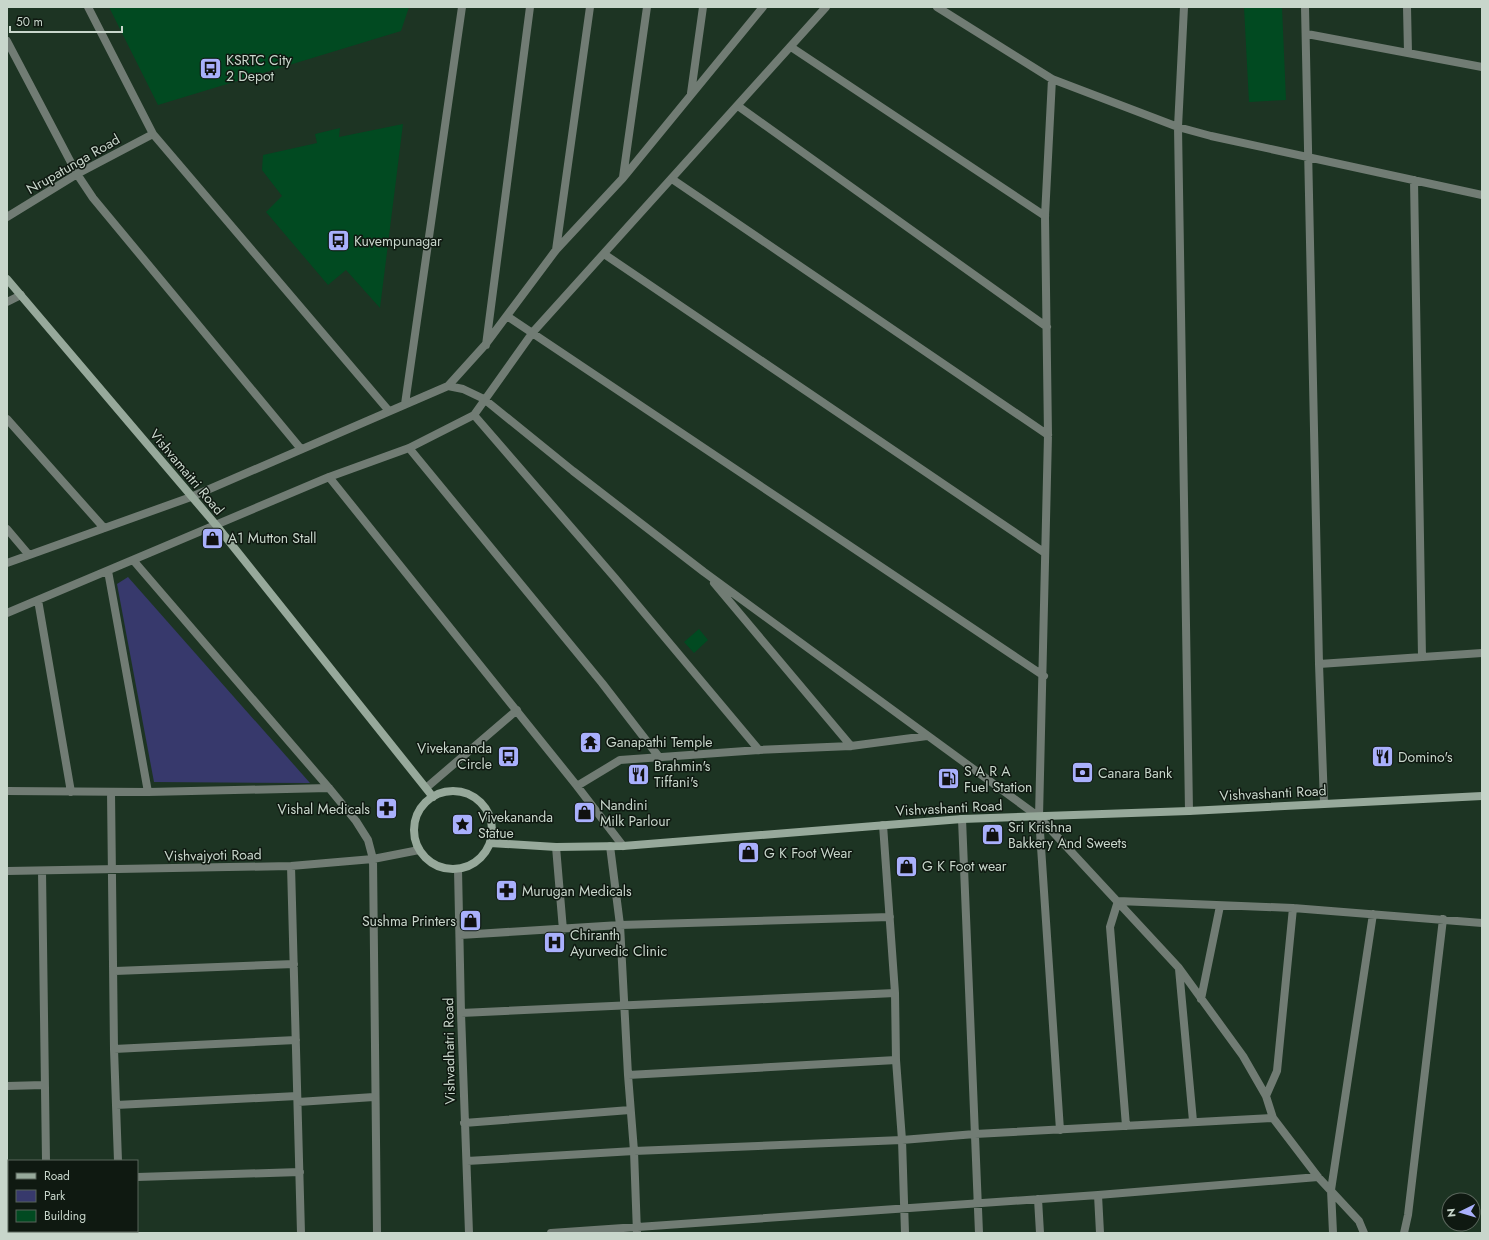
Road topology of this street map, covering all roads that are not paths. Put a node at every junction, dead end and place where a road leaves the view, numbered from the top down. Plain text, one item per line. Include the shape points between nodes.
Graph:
1 (88, 7) edge
2 (462, 7) edge
3 (530, 7) edge
4 (590, 7) edge
5 (647, 7) edge
6 (703, 7) edge
7 (763, 7) edge
8 (826, 7) edge
9 (937, 7) edge
10 (1184, 7) edge
11 (1305, 7) edge
12 (1407, 7) edge
13 (1307, 34) junction
14 (7, 41) edge
15 (791, 47) junction
16 (1408, 53) junction
17 (1482, 67) edge
18 (1052, 79) junction
19 (691, 93) junction
20 (738, 106) junction
21 (1178, 127) junction
22 (153, 134) junction
23 (1307, 157) junction
24 (77, 174) junction
25 (623, 178) junction
26 (672, 178) junction
27 (1414, 180) junction
28 (1482, 195) edge
29 (1045, 216) junction
30 (7, 217) edge
31 (556, 250) junction
32 (604, 254) junction
33 (7, 279) edge
34 (21, 295) junction
35 (7, 302) edge
36 (507, 316) junction
37 (1047, 327) junction
38 (533, 332) junction
39 (485, 345) junction
40 (448, 386) junction
41 (484, 399) junction
42 (405, 404) junction
43 (389, 412) junction
44 (474, 415) junction
45 (7, 419) edge
46 (1048, 435) junction
47 (408, 448) junction
48 (301, 449) junction
49 (329, 477) junction
50 (191, 497) junction
51 (216, 525) junction
52 (104, 528) junction
53 (7, 529) edge
54 (1045, 553) junction
55 (29, 555) junction
56 (134, 560) junction
57 (7, 563) edge
58 (108, 571) junction
59 (704, 572) junction
60 (38, 600) junction
61 (7, 613) edge
62 (1482, 654) edge
63 (1422, 657) junction
64 (1319, 664) junction
65 (1044, 676) junction
66 (517, 710) junction
67 (927, 736) junction
68 (852, 746) junction
69 (759, 750) junction
70 (659, 757) junction
71 (577, 786) junction
72 (329, 788) junction
73 (426, 788) junction
74 (7, 791) edge
75 (71, 792) junction
76 (111, 792) junction
77 (148, 792) junction
78 (1482, 796) edge
79 (433, 797) junction
80 (1324, 803) junction
81 (1189, 811) junction
82 (1039, 817) junction
83 (962, 819) junction
84 (883, 825) junction
85 (490, 843) junction
86 (610, 846) junction
87 (623, 846) junction
88 (556, 847) junction
89 (419, 850) junction
90 (373, 859) junction
91 (291, 866) junction
92 (458, 869) junction
93 (114, 870) junction
94 (7, 871) edge
95 (42, 871) junction
96 (1118, 900) junction
97 (1220, 906) junction
98 (1293, 908) junction
99 (1373, 914) junction
100 (890, 917) junction
101 (1442, 919) junction
102 (1482, 923) edge
103 (620, 925) junction
104 (563, 930) junction
105 (460, 934) junction
106 (294, 964) junction
107 (1179, 968) junction
108 (115, 971) junction
109 (895, 993) junction
110 (1201, 998) junction
111 (625, 1006) junction
112 (461, 1013) junction
113 (296, 1040) junction
114 (114, 1050) junction
115 (896, 1060) junction
116 (628, 1076) junction
117 (44, 1085) junction
118 (7, 1086) edge
119 (1266, 1096) junction
120 (374, 1097) junction
121 (298, 1099) junction
122 (116, 1105) junction
123 (630, 1110) junction
124 (1273, 1118) junction
125 (1193, 1121) junction
126 (464, 1123) junction
127 (1126, 1126) junction
128 (1060, 1130) junction
129 (975, 1134) junction
130 (902, 1140) junction
131 (634, 1151) junction
132 (46, 1160) edge
133 (118, 1160) edge
134 (467, 1161) junction
135 (300, 1172) junction
136 (138, 1177) edge
137 (1318, 1177) junction
138 (1331, 1190) junction
139 (1098, 1195) junction
140 (1038, 1199) junction
141 (978, 1203) junction
142 (904, 1208) junction
143 (637, 1230) edge
144 (301, 1233) edge
145 (377, 1233) edge
146 (469, 1233) edge
147 (551, 1233) edge
148 (905, 1233) edge
149 (979, 1233) edge
150 (1040, 1233) edge
151 (1100, 1233) edge
152 (1333, 1233) edge
153 (1364, 1233) edge
154 (1404, 1233) edge

1 - 22 street
2 - 42 street
3 - 39 street
4 - 31 street
5 - 25 street
6 - 19 street
7 - 19 street
8 - 15 street
9 - 18 street
10 - 21 street
11 - 13 street
12 - 16 street
13 - 16 street
13 - 23 street
14 - 24 street
15 - 20 street
15 - 29 street
16 - 17 street
18 - 21 street
18 - 29 street
19 - 25 street
20 - 26 street
20 - 37 street
21 - 23 street
21 - 81 street
22 - 24 street, Nrupatunga Road
22 - 43 street
23 - 27 street
23 - 64 street
24 - 30 street, Nrupatunga Road
24 - 48 street via 93,198
25 - 31 street
26 - 32 street
26 - 46 street
27 - 28 street
27 - 63 street
29 - 37 street
31 - 36 street
32 - 38 street
32 - 54 street
33 - 34 street, Vishvamaitri Road
34 - 35 street
34 - 50 street, Vishvamaitri Road
36 - 38 street
36 - 39 street
37 - 46 street
38 - 41 street
38 - 65 street
39 - 40 street
40 - 41 street via 463,389
40 - 42 street
41 - 44 street
41 - 59 street
42 - 43 street
43 - 48 street
44 - 47 street
44 - 69 street
45 - 52 street
46 - 54 street
47 - 49 street
47 - 70 street
48 - 50 street
49 - 51 street
49 - 66 street
50 - 51 street, Vishvamaitri Road
50 - 52 street
51 - 56 street
51 - 73 street, Vishvamaitri Road
52 - 55 street
53 - 55 street
54 - 65 street
55 - 57 street
56 - 58 street
56 - 72 street
58 - 60 street
58 - 77 street
59 - 67 street
59 - 68 street
60 - 61 street
60 - 75 street
62 - 63 street
63 - 64 street
64 - 80 street
65 - 82 street
66 - 71 street
66 - 73 street
67 - 68 street
67 - 82 street
68 - 69 street
69 - 70 street
70 - 71 street via 620,760
71 - 87 street
72 - 77 street
72 - 90 street via 368,840
73 - 79 street, Vishvamaitri Road
74 - 75 street
75 - 76 street
76 - 77 street
76 - 93 street
78 - 80 street, Vishvashanti Road
79 - 85 street via 449,791 462,792 474,797 484,806 490,818
79 - 89 street via 418,812 415,838
80 - 81 street, Vishvashanti Road
81 - 82 street, Vishvashanti Road
82 - 83 street, Vishvashanti Road
82 - 96 street
82 - 128 street
83 - 84 street, Vishvashanti Road
83 - 129 street
84 - 87 street, Vishvashanti Road
84 - 100 street
85 - 88 street, Vishvashanti Road
85 - 92 street via 475,863
86 - 87 street, Vishvashanti Road
86 - 88 street, Vishvashanti Road
86 - 103 street
88 - 104 street
89 - 90 street, Vishvajyoti Road
89 - 92 street via 427,860 438,867
90 - 91 street, Vishvajyoti Road
90 - 120 street
91 - 93 street, Vishvajyoti Road
91 - 106 street
92 - 105 street, Vishvadhatri Road
93 - 95 street, Vishvajyoti Road
93 - 108 street
94 - 95 street, Vishvajyoti Road
95 - 117 street
96 - 97 street
96 - 107 street
96 - 127 street via 1110,927
97 - 98 street
97 - 110 street
98 - 99 street
98 - 119 street via 1277,1071
99 - 101 street
99 - 138 street
100 - 103 street
100 - 109 street
101 - 102 street
101 - 154 street
103 - 104 street
103 - 111 street
104 - 105 street
105 - 112 street, Vishvadhatri Road
106 - 108 street
106 - 113 street
107 - 110 street
107 - 125 street
108 - 114 street
109 - 111 street
109 - 115 street
110 - 119 street via 1243,1056
111 - 112 street
111 - 116 street
112 - 126 street, Vishvadhatri Road
113 - 114 street
113 - 121 street
114 - 122 street
115 - 116 street
115 - 130 street
116 - 123 street
117 - 118 street
117 - 132 street
119 - 124 street
120 - 121 street
120 - 145 street
121 - 122 street
121 - 135 street
122 - 133 street
123 - 126 street
123 - 131 street
124 - 125 street
124 - 137 street
125 - 127 street
126 - 134 street, Vishvadhatri Road
127 - 128 street
128 - 129 street
129 - 130 street
129 - 141 street
130 - 131 street
130 - 142 street
131 - 134 street
131 - 143 street
134 - 146 street, Vishvadhatri Road
135 - 136 street
135 - 144 street
137 - 138 street
137 - 139 street
138 - 152 street
138 - 153 street via 1359,1221
139 - 140 street
139 - 151 street
140 - 141 street
140 - 150 street
141 - 142 street
141 - 149 street
142 - 143 street
142 - 148 street
143 - 147 street

